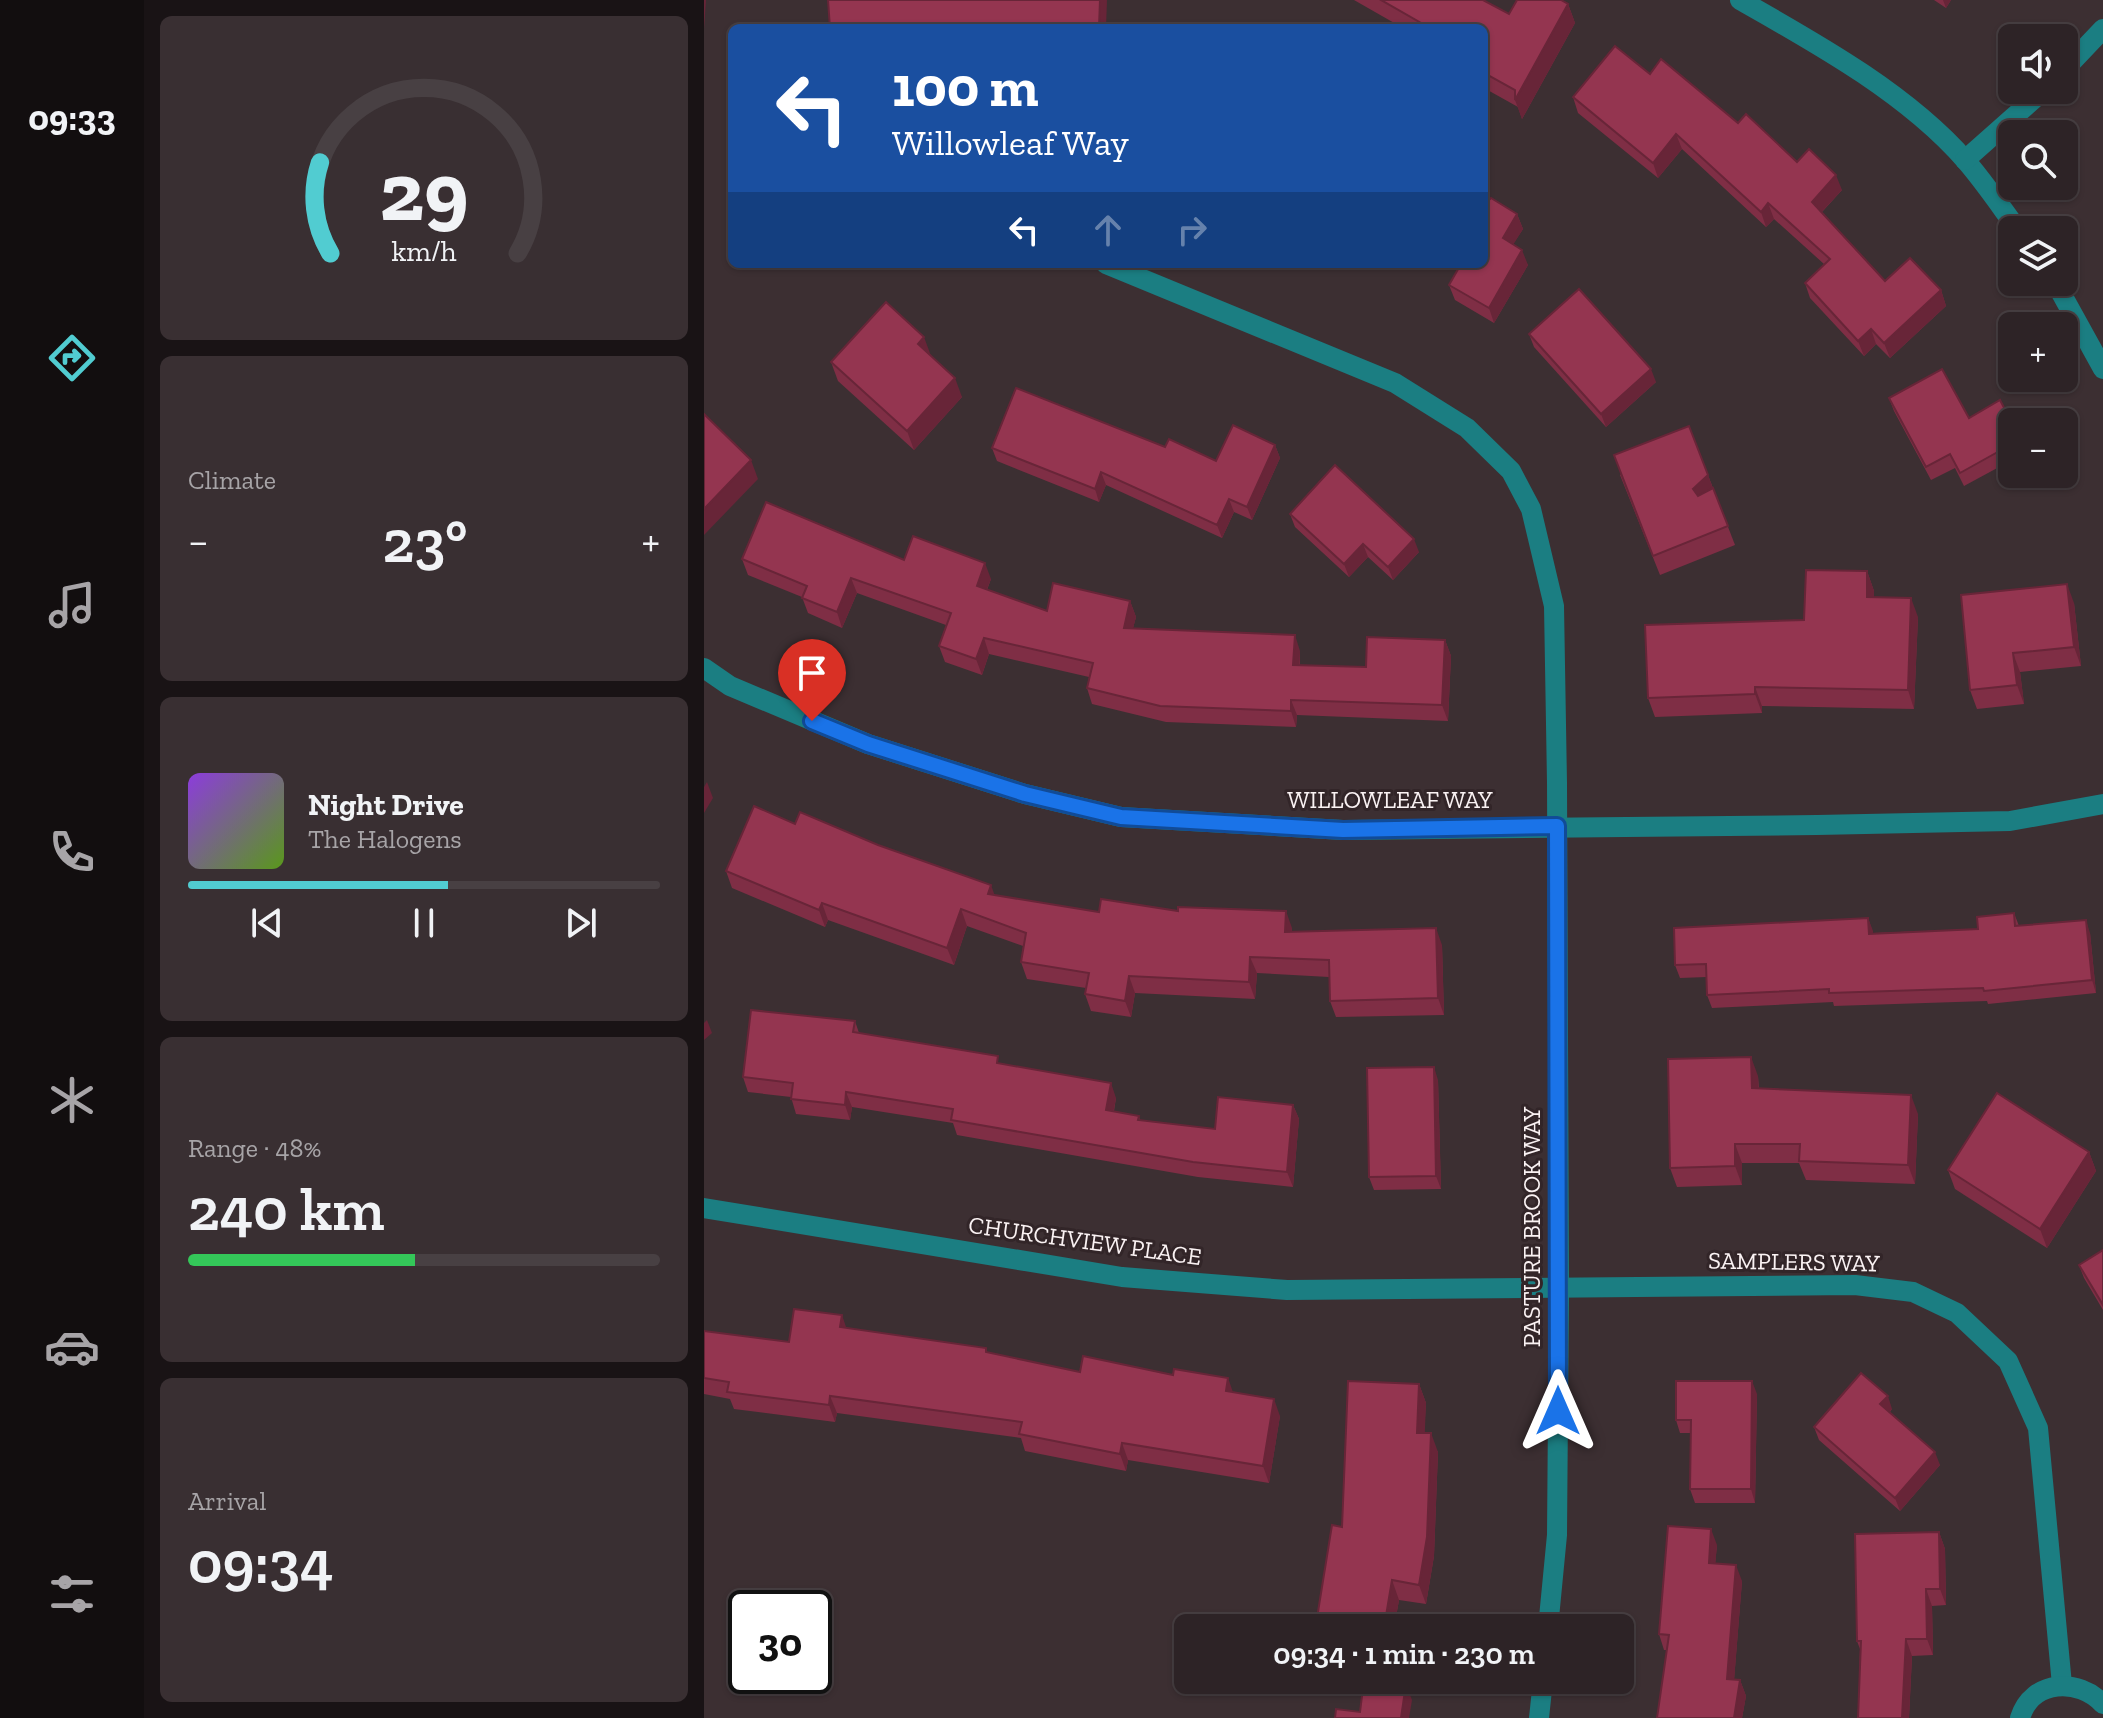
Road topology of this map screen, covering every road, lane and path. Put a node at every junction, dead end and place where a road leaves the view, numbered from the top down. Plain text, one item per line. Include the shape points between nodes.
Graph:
1 (1740, 0) edge
2 (2103, 29) edge
3 (2078, 55) edge
4 (2028, 104) edge
5 (1965, 160) junction
6 (2007, 216) edge
7 (1116, 268) edge
8 (2063, 296) edge
9 (2103, 369) edge
10 (704, 668) edge
11 (2103, 804) edge
12 (1557, 826) junction
13 (704, 1208) edge
14 (1559, 1289) junction
15 (1549, 1614) edge
16 (2062, 1685) junction
17 (1542, 1694) edge
18 (2103, 1704) edge
19 (1539, 1718) edge
20 (2020, 1718) edge

1 - 5 street via 1820,46 1918,115
2 - 3 street
4 - 5 street
5 - 6 street
7 - 12 street, PASTURE BROOK WAY via 1395,383 1467,428 1511,471 1531,509 1554,606
8 - 9 street
10 - 12 street, WILLOWLEAF WAY via 730,686 868,744 1025,794 1121,817 1343,830
11 - 12 street, WILLOWLEAF WAY via 2010,821
12 - 14 street, PASTURE BROOK WAY
13 - 14 street, CHURCHVIEW PLACE via 1122,1277 1287,1290
14 - 15 street, PASTURE BROOK WAY via 1557,1535
14 - 16 street, SAMPLERS WAY via 1855,1285 1913,1292 1957,1313 2008,1361 2038,1428
16 - 18 street via 2079,1687
16 - 20 street via 2032,1698
17 - 19 street

